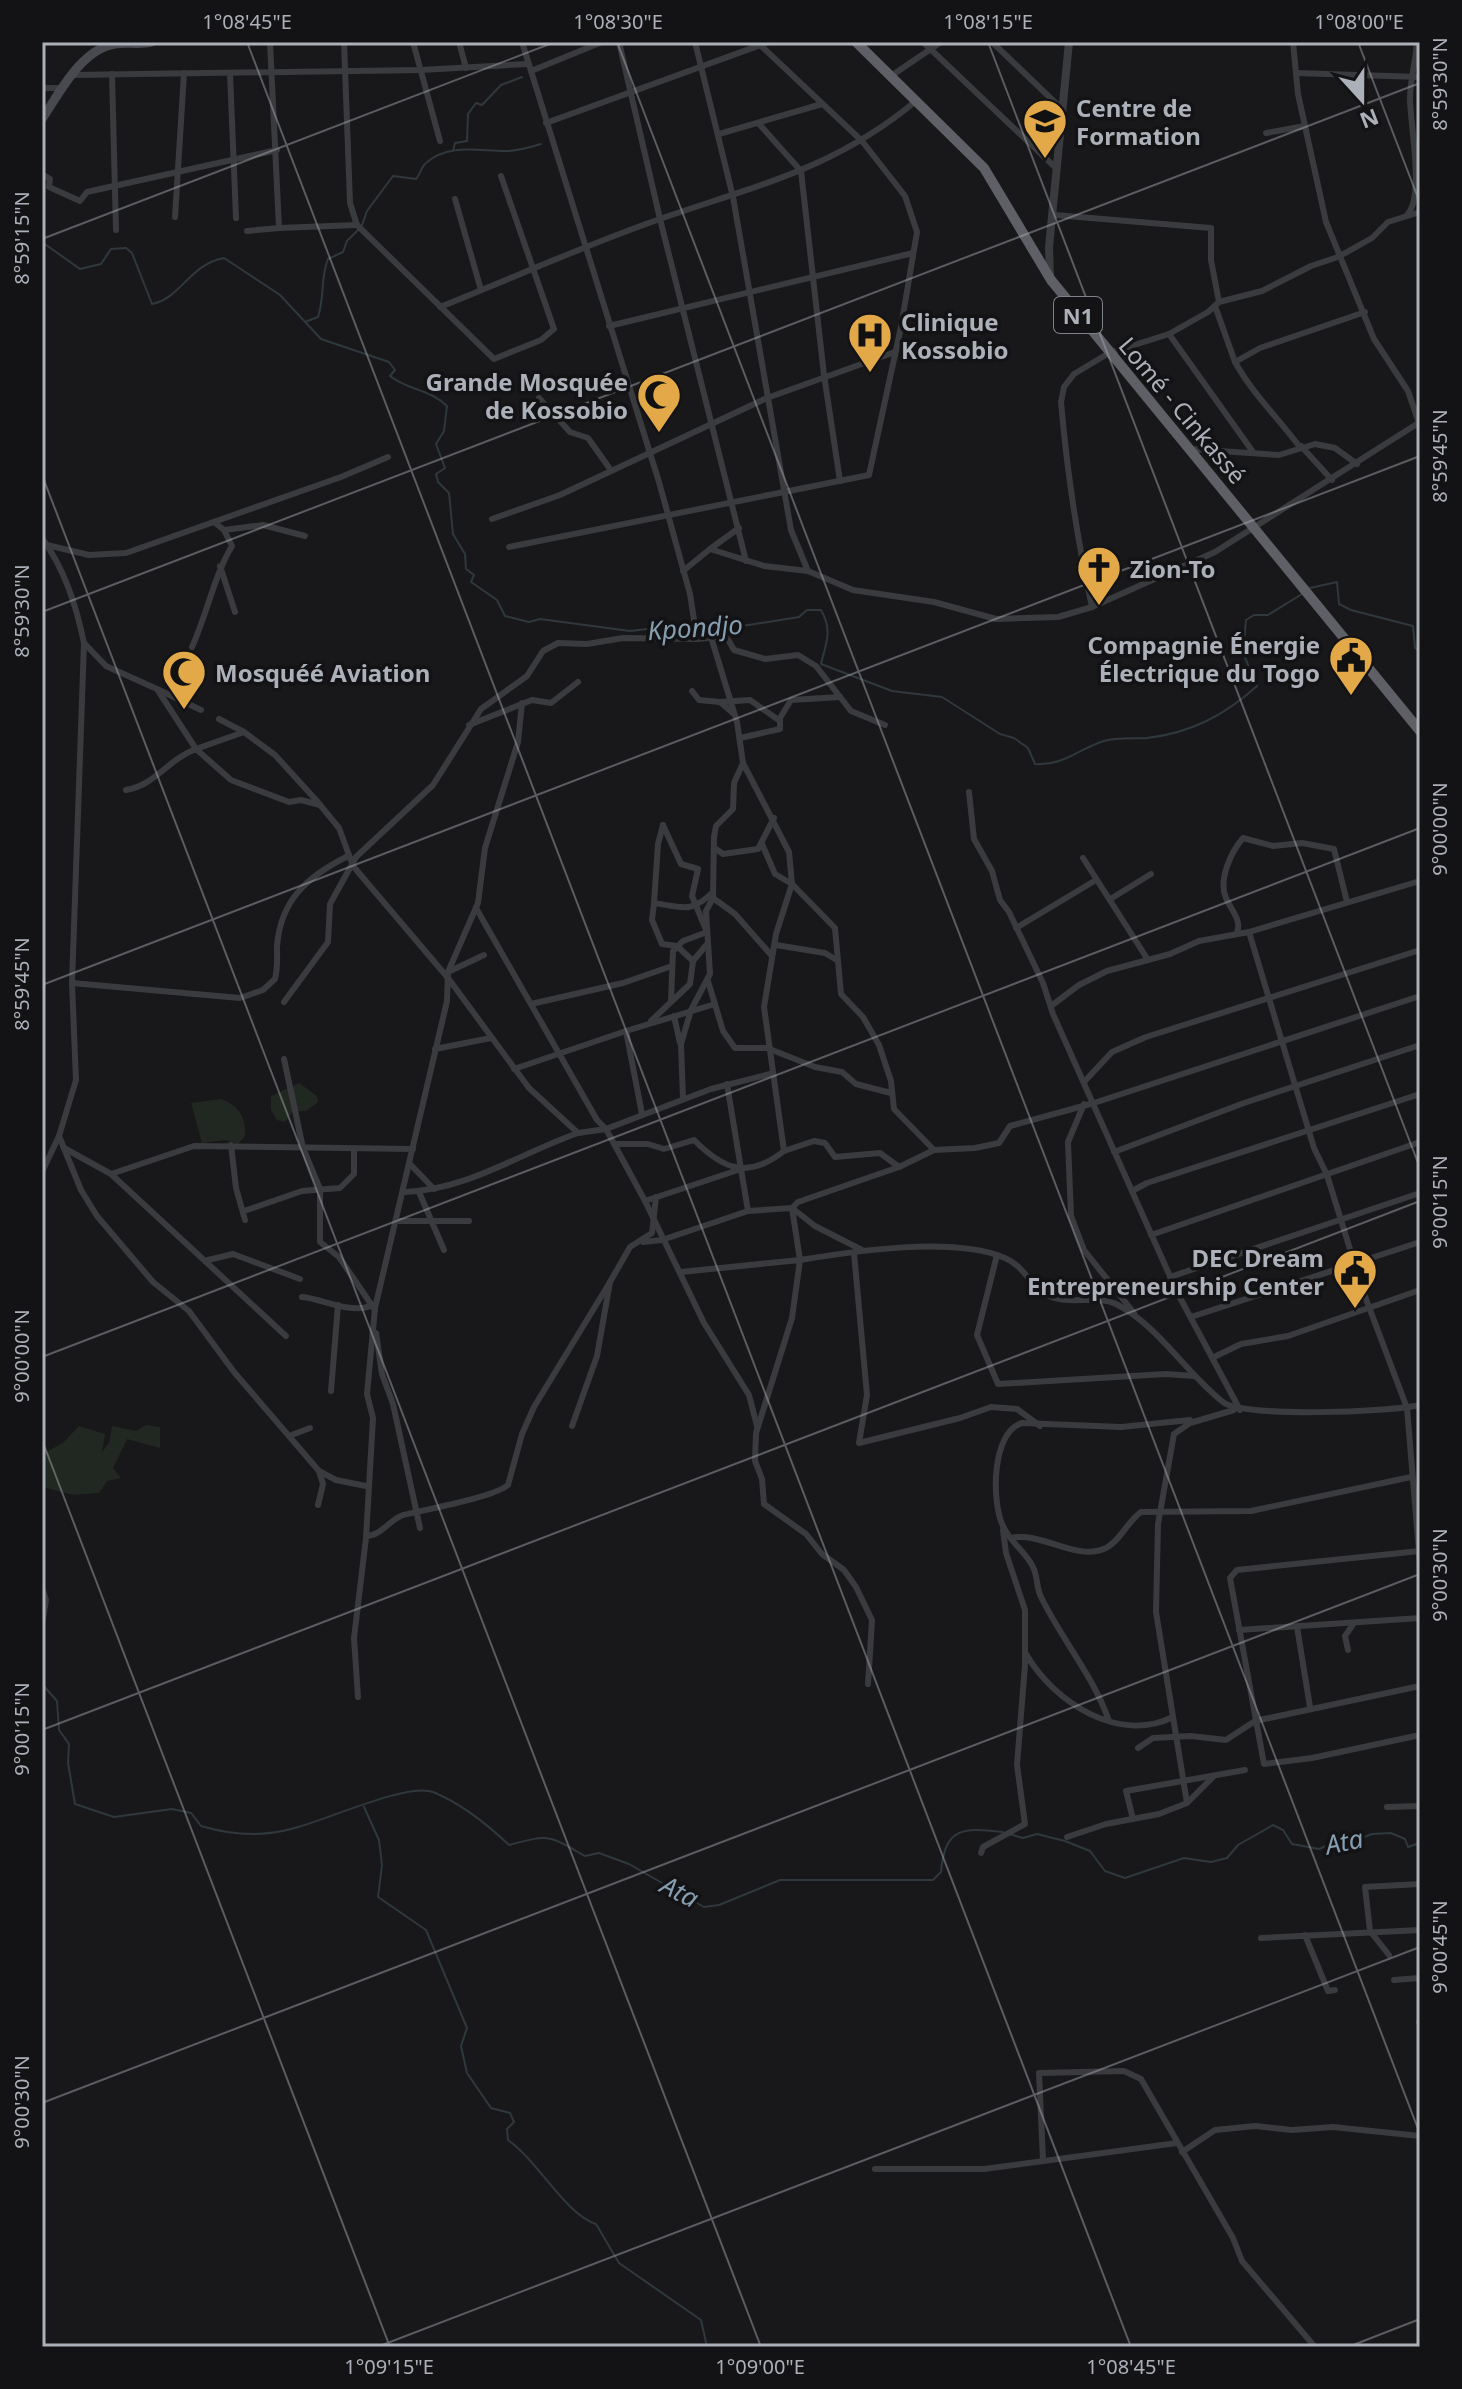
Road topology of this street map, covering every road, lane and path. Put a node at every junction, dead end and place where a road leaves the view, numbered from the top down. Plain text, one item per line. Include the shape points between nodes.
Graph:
1 (152, 42) edge
2 (270, 42) edge
3 (344, 42) edge
4 (413, 42) edge
5 (459, 42) edge
6 (522, 42) edge
7 (602, 42) edge
8 (619, 42) edge
9 (695, 42) edge
10 (856, 42) edge
11 (923, 42) edge
12 (941, 42) edge
13 (992, 42) edge
14 (1069, 42) edge
15 (1293, 42) edge
16 (1417, 42) edge
17 (763, 43) edge
18 (110, 44) edge
19 (931, 49) junction
20 (700, 66) junction
21 (466, 68) junction
22 (529, 68) junction
23 (346, 70) junction
24 (421, 70) junction
25 (274, 72) junction
26 (184, 73) junction
27 (230, 73) junction
28 (1296, 73) junction
29 (112, 74) junction
30 (72, 75) junction
31 (891, 76) junction
32 (1418, 77) edge
33 (42, 88) edge
34 (63, 88) junction
35 (630, 92) junction
36 (917, 100) junction
37 (822, 104) junction
38 (1063, 110) junction
39 (42, 119) edge
40 (546, 123) junction
41 (759, 124) junction
42 (1305, 126) junction
43 (1266, 133) dead end
44 (719, 134) junction
45 (440, 141) dead end
46 (862, 141) junction
47 (277, 150) junction
48 (233, 158) junction
49 (1058, 170) junction
50 (801, 171) junction
51 (177, 172) junction
52 (42, 174) edge
53 (501, 176) dead end
54 (117, 185) junction
55 (733, 197) junction
56 (455, 199) dead end
57 (1418, 201) edge
58 (1420, 212) edge
59 (1055, 215) junction
60 (175, 217) dead end
61 (1405, 217) junction
62 (236, 218) dead end
63 (660, 219) junction
64 (358, 226) junction
65 (279, 228) junction
66 (116, 230) dead end
67 (247, 231) dead end
68 (587, 248) junction
69 (913, 253) junction
70 (1338, 257) junction
71 (535, 269) junction
72 (812, 276) junction
73 (1051, 280) junction
74 (481, 290) junction
75 (749, 290) junction
76 (1217, 304) junction
77 (440, 307) junction
78 (683, 307) junction
79 (1365, 312) junction
80 (609, 326) junction
81 (1169, 334) junction
82 (895, 352) junction
83 (1109, 353) junction
84 (1235, 362) junction
85 (824, 375) junction
86 (539, 398) dead end
87 (767, 398) junction
88 (712, 422) junction
89 (1420, 423) edge
90 (1300, 446) junction
91 (1190, 449) junction
92 (649, 452) junction
93 (1253, 452) junction
94 (388, 457) dead end
95 (1357, 464) junction
96 (610, 469) junction
97 (1332, 480) junction
98 (840, 481) junction
99 (785, 493) junction
100 (732, 502) junction
101 (666, 514) junction
102 (492, 519) dead end
103 (214, 522) junction
104 (739, 528) junction
105 (224, 530) junction
106 (1256, 530) junction
107 (305, 536) dead end
108 (44, 541) edge
109 (509, 547) dead end
110 (710, 549) junction
111 (746, 561) junction
112 (219, 565) junction
113 (683, 571) junction
114 (808, 571) junction
115 (1092, 607) junction
116 (235, 612) dead end
117 (697, 637) junction
118 (711, 637) junction
119 (84, 643) junction
120 (192, 647) dead end
121 (578, 682) dead end
122 (157, 689) junction
123 (692, 691) dead end
124 (840, 697) junction
125 (730, 700) junction
126 (720, 702) junction
127 (522, 703) junction
128 (201, 710) dead end
129 (734, 714) junction
130 (219, 719) dead end
131 (780, 721) junction
132 (469, 725) junction
133 (885, 725) dead end
134 (1420, 731) edge
135 (244, 732) junction
136 (740, 738) junction
137 (196, 749) junction
138 (743, 763) junction
139 (126, 790) dead end
140 (969, 792) dead end
141 (320, 805) junction
142 (774, 818) junction
143 (762, 844) junction
144 (715, 848) junction
145 (348, 856) junction
146 (1083, 858) dead end
147 (353, 866) junction
148 (1151, 874) dead end
149 (1096, 880) junction
150 (1420, 881) edge
151 (792, 884) junction
152 (713, 895) junction
153 (1112, 898) junction
154 (1347, 902) junction
155 (654, 903) junction
156 (697, 906) junction
157 (476, 908) junction
158 (1016, 928) junction
159 (707, 932) junction
160 (1249, 932) junction
161 (1237, 934) junction
162 (708, 943) junction
163 (776, 945) junction
164 (677, 946) junction
165 (1420, 950) edge
166 (484, 955) dead end
167 (772, 956) junction
168 (835, 959) junction
169 (1148, 960) junction
170 (693, 961) junction
171 (672, 966) junction
172 (448, 975) junction
173 (708, 981) junction
174 (72, 983) junction
175 (1268, 996) junction
176 (1420, 996) edge
177 (671, 1001) junction
178 (284, 1002) dead end
179 (531, 1004) junction
180 (715, 1004) junction
181 (1051, 1006) junction
182 (691, 1010) junction
183 (674, 1016) junction
184 (648, 1022) junction
185 (626, 1031) junction
186 (491, 1038) junction
187 (1283, 1043) junction
188 (681, 1044) junction
189 (1420, 1045) edge
190 (767, 1048) junction
191 (435, 1049) junction
192 (558, 1052) junction
193 (284, 1059) dead end
194 (514, 1069) junction
195 (770, 1074) junction
196 (1084, 1082) junction
197 (727, 1084) junction
198 (1297, 1086) junction
199 (891, 1093) junction
200 (1420, 1094) edge
201 (683, 1099) junction
202 (1094, 1103) junction
203 (1084, 1104) junction
204 (642, 1114) junction
205 (1310, 1128) junction
206 (606, 1129) junction
207 (578, 1133) junction
208 (59, 1136) junction
209 (1420, 1142) edge
210 (614, 1144) junction
211 (231, 1145) junction
212 (64, 1148) junction
213 (303, 1148) junction
214 (354, 1149) junction
215 (413, 1149) junction
216 (934, 1150) junction
217 (784, 1151) junction
218 (1114, 1152) junction
219 (410, 1164) junction
220 (899, 1167) junction
221 (741, 1169) junction
222 (42, 1172) edge
223 (111, 1174) junction
224 (1327, 1175) junction
225 (320, 1189) junction
226 (434, 1189) junction
227 (1132, 1191) junction
228 (405, 1192) junction
229 (419, 1192) junction
230 (1420, 1193) edge
231 (656, 1197) junction
232 (645, 1201) junction
233 (792, 1208) junction
234 (244, 1211) junction
235 (748, 1211) junction
236 (652, 1216) junction
237 (1342, 1218) junction
238 (245, 1220) dead end
239 (396, 1221) junction
240 (469, 1221) dead end
241 (431, 1222) junction
242 (1151, 1235) junction
243 (662, 1240) junction
244 (1420, 1242) edge
245 (635, 1243) junction
246 (444, 1250) dead end
247 (864, 1251) junction
248 (854, 1253) junction
249 (997, 1255) junction
250 (208, 1260) junction
251 (800, 1260) junction
252 (1355, 1265) junction
253 (681, 1272) junction
254 (1170, 1277) junction
255 (300, 1279) dead end
256 (610, 1282) junction
257 (1420, 1290) edge
258 (302, 1297) dead end
259 (338, 1305) junction
260 (374, 1306) junction
261 (1369, 1309) junction
262 (1136, 1316) junction
263 (1191, 1317) junction
264 (286, 1336) dead end
265 (1214, 1357) junction
266 (1194, 1376) junction
267 (331, 1391) dead end
268 (1420, 1405) edge
269 (1407, 1408) junction
270 (1238, 1410) junction
271 (1205, 1418) junction
272 (572, 1426) dead end
273 (757, 1426) junction
274 (1040, 1426) junction
275 (310, 1428) dead end
276 (289, 1436) junction
277 (319, 1471) junction
278 (1411, 1477) junction
279 (366, 1486) junction
280 (318, 1505) dead end
281 (1161, 1510) junction
282 (416, 1512) junction
283 (1003, 1527) junction
284 (420, 1528) dead end
285 (366, 1536) junction
286 (1011, 1538) junction
287 (1419, 1551) edge
288 (1420, 1564) edge
289 (42, 1588) edge
290 (1420, 1618) edge
291 (1354, 1623) junction
292 (42, 1624) edge
293 (1297, 1627) junction
294 (1239, 1630) junction
295 (1348, 1650) dead end
296 (1025, 1653) junction
297 (868, 1684) dead end
298 (1420, 1686) edge
299 (358, 1697) dead end
300 (1310, 1707) junction
301 (1173, 1717) junction
302 (1109, 1721) junction
303 (1255, 1721) junction
304 (1420, 1735) edge
305 (1178, 1737) junction
306 (1138, 1748) dead end
307 (1245, 1770) dead end
308 (1214, 1777) junction
309 (1183, 1781) junction
310 (1187, 1803) junction
311 (1420, 1806) edge
312 (1387, 1807) dead end
313 (1133, 1819) junction
314 (1067, 1837) dead end
315 (981, 1853) dead end
316 (1420, 1884) edge
317 (1420, 1930) edge
318 (1370, 1931) junction
319 (1305, 1935) junction
320 (1261, 1938) dead end
321 (1389, 1955) dead end
322 (1420, 1978) edge
323 (1394, 1980) dead end
324 (1335, 1990) dead end
325 (1420, 2136) edge
326 (1177, 2143) junction
327 (1182, 2152) junction
328 (1043, 2160) junction
329 (875, 2169) dead end
330 (1315, 2347) edge

1 - 18 main road
2 - 25 street
3 - 23 street
4 - 24 street
5 - 21 street
6 - 22 street
7 - 22 street
8 - 35 street
9 - 20 street
10 - 31 highway, Lomé - Cinkassé / N1
11 - 19 street
12 - 19 street
13 - 38 street
14 - 38 street
15 - 28 street
16 - 32 street
17 - 20 street
17 - 37 street
18 - 30 main road
19 - 31 street
19 - 49 street
20 - 35 street
20 - 44 street
21 - 22 street
21 - 24 street
22 - 40 street
23 - 24 street
23 - 25 street
23 - 64 street via 350,203
24 - 45 street
25 - 27 street
25 - 47 street
26 - 27 street
26 - 29 street
26 - 51 street
27 - 48 street
28 - 32 street
28 - 42 street
29 - 30 street
29 - 54 street
30 - 34 main road
31 - 36 highway, Lomé - Cinkassé / N1
32 - 57 street via 1410,94
33 - 34 street
34 - 39 main road
35 - 40 street
35 - 63 street
36 - 46 street
36 - 73 highway, Lomé - Cinkassé / N1 via 990,176
37 - 41 street
37 - 46 street
38 - 49 street
40 - 68 street
41 - 44 street
41 - 50 street
42 - 43 street
42 - 70 street
44 - 55 street
46 - 50 street
46 - 69 street via 905,196 917,232
47 - 48 street
47 - 65 street
48 - 51 street
48 - 62 street
49 - 59 street
50 - 55 street
50 - 72 street
51 - 54 street
51 - 60 street
52 - 54 street via 50,179 49,187 80,201 87,192
53 - 71 street
54 - 66 street
55 - 63 street
55 - 75 street
56 - 74 street
57 - 61 street
58 - 61 street
59 - 73 street via 1049,247
59 - 76 street via 1211,228
61 - 70 street via 1388,222
63 - 68 street
63 - 78 street
64 - 65 street
64 - 77 street
65 - 67 street
68 - 71 street
68 - 80 street
69 - 72 street
69 - 82 street
70 - 76 street via 1262,291
70 - 79 street
71 - 74 street
71 - 77 street via 554,329 541,340 494,359
72 - 75 street
72 - 85 street
73 - 83 highway, Lomé - Cinkassé / N1
74 - 77 street
75 - 78 street
75 - 87 street
76 - 81 street
76 - 84 street
78 - 80 street
78 - 88 street
79 - 84 street via 1260,348
79 - 89 street
80 - 92 street
81 - 83 street
81 - 93 street
82 - 85 street
82 - 98 street via 869,475
83 - 91 highway, Lomé - Cinkassé / N1
83 - 115 street via 1074,374 1061,402 1073,518
84 - 90 street
85 - 87 street
85 - 98 street
86 - 96 street via 570,432 588,438
87 - 88 street
87 - 99 street
88 - 92 street
88 - 100 street
89 - 95 street
90 - 93 street via 1279,455
90 - 95 street via 1335,448
90 - 97 street
91 - 93 street
91 - 106 highway, Lomé - Cinkassé / N1
92 - 96 street
92 - 101 street
94 - 103 street
95 - 97 street
96 - 102 street via 560,495
97 - 106 street
98 - 99 street
99 - 100 street
99 - 114 street via 791,530
100 - 101 street
100 - 104 street
101 - 109 street
101 - 113 street
103 - 105 street
103 - 108 street via 109,557
104 - 110 street
104 - 111 street
105 - 107 street via 263,525
105 - 112 street via 232,546
106 - 115 street
106 - 134 highway, Lomé - Cinkassé / N1
108 - 119 street via 76,604
110 - 111 street
110 - 113 street
111 - 114 street
112 - 116 street
112 - 120 street via 215,592
113 - 117 street
114 - 115 street via 853,590 934,602 996,619 1042,619
117 - 118 street
117 - 132 street via 558,643 543,651 527,676 499,693
118 - 124 street via 726,636 734,650 760,658 798,655 816,666
118 - 125 street
119 - 122 street via 106,666
119 - 174 street
121 - 127 street via 551,703
122 - 128 street
122 - 137 street
123 - 126 street via 699,700
124 - 131 street via 791,700
124 - 133 street via 860,716
125 - 126 street
125 - 129 street
125 - 131 street via 750,700
126 - 129 street
127 - 132 street
127 - 157 street via 518,742 485,848
129 - 136 street
130 - 135 street
131 - 136 street via 780,729
132 - 147 street via 433,785 364,847
135 - 137 street
135 - 141 street via 275,755
136 - 138 street
137 - 139 street via 169,763 160,777
137 - 141 street via 231,780 289,802
138 - 142 street
138 - 144 street via 734,783 733,809 716,826
140 - 158 street via 974,839
141 - 145 street via 339,828
142 - 143 street
142 - 151 street via 789,852
143 - 144 street via 754,851 723,854
143 - 151 street via 775,874
144 - 152 street
145 - 147 street
145 - 174 street via 288,900 275,979 254,995
146 - 149 street
147 - 172 street
147 - 178 street via 330,904 328,942
148 - 153 street
149 - 153 street
149 - 158 street
150 - 154 street
151 - 163 street
151 - 168 street via 835,928
152 - 156 street
152 - 159 street via 706,911
152 - 167 street
153 - 169 street
154 - 160 street
154 - 161 street via 1334,849 1302,843 1273,846 1243,838 1224,882 1239,925
155 - 156 street
155 - 156 street via 663,825 681,864 698,869 692,896
155 - 164 street via 652,920 662,944
156 - 159 street
157 - 172 street
157 - 179 street
158 - 181 street
159 - 162 street
159 - 164 street
160 - 161 street
160 - 175 street
161 - 169 street
162 - 170 street
162 - 173 street
163 - 167 street
163 - 168 street
164 - 170 street
164 - 171 street
165 - 175 street
166 - 172 street
167 - 190 street via 764,995
168 - 199 street via 841,994 876,1038
169 - 181 street via 1107,971
170 - 177 street via 690,984
171 - 177 street
171 - 179 street
172 - 186 street
172 - 191 street
173 - 180 street
173 - 182 street
174 - 208 street via 76,1080
175 - 187 street
175 - 196 street via 1123,1047
176 - 187 street
177 - 184 street
179 - 192 street
180 - 182 street
180 - 190 street via 735,1048
181 - 196 street
182 - 183 street
182 - 188 street
183 - 184 street
183 - 188 street
184 - 185 street
185 - 192 street
185 - 204 street
186 - 191 street
186 - 194 street
187 - 198 street
187 - 202 street
188 - 201 street
189 - 198 street
190 - 195 street
190 - 199 street
191 - 215 street
192 - 194 street
192 - 206 street
193 - 213 street
194 - 207 street via 536,1097
195 - 197 street
195 - 217 street
196 - 202 street
197 - 201 street
197 - 221 street
198 - 205 street
198 - 218 street
199 - 216 street via 894,1109
200 - 205 street
201 - 204 street
202 - 203 street
202 - 218 street
203 - 216 street via 1010,1126 993,1145
203 - 262 street via 1068,1142 1074,1226 1088,1255
204 - 206 street
205 - 224 street
205 - 227 street
206 - 207 street
206 - 210 street
207 - 226 street via 521,1154 468,1182
208 - 212 street
208 - 222 street
209 - 224 street
210 - 221 street via 664,1149 694,1140 710,1158
210 - 232 street
211 - 213 street
211 - 223 street via 194,1146
211 - 234 street
212 - 223 street
212 - 276 street via 97,1216 153,1282 189,1311
213 - 214 street
213 - 225 street
214 - 215 street
214 - 225 street via 349,1182
215 - 219 street
216 - 220 street
217 - 220 street via 814,1141 825,1143 835,1157 880,1153
217 - 221 street
218 - 227 street
219 - 226 street
219 - 228 street
220 - 233 street
221 - 231 street
221 - 235 street
223 - 250 street
224 - 237 street
224 - 242 street
225 - 234 street
225 - 260 street via 320,1242 339,1257
226 - 229 street
227 - 242 street
228 - 229 street
228 - 239 street
229 - 241 street
230 - 237 street
231 - 232 street
231 - 236 street
232 - 236 street
233 - 235 street
233 - 247 street
233 - 251 street
234 - 238 street
235 - 243 street
236 - 243 street
236 - 245 street via 651,1235
237 - 252 street
237 - 254 street
239 - 241 street
239 - 260 street
240 - 241 street
241 - 246 street
242 - 254 street
243 - 245 street
243 - 253 street
244 - 252 street
245 - 256 street
247 - 248 street
247 - 249 street via 922,1247
248 - 251 street
248 - 274 street via 867,1395 859,1443 991,1407 1017,1409
249 - 262 street via 1024,1270 1045,1294 1067,1301 1107,1301
249 - 266 street via 977,1335 998,1384
250 - 255 street via 233,1254
250 - 264 street
251 - 253 street
251 - 273 street via 792,1318
252 - 261 street
252 - 263 street
253 - 273 street via 704,1323 749,1395
254 - 263 street
256 - 272 street via 597,1356
256 - 282 street via 534,1407 508,1485 494,1494
257 - 261 street
258 - 259 street
259 - 260 street
259 - 267 street
260 - 279 street
260 - 282 street via 377,1352
261 - 265 street via 1288,1336 1251,1341
261 - 269 street
262 - 266 street
263 - 265 street
265 - 270 street
266 - 270 street
268 - 269 street
269 - 270 street via 1335,1413
269 - 278 street
270 - 271 street
271 - 274 street via 1139,1426
271 - 281 street via 1172,1437
273 - 297 street via 755,1461 764,1504 844,1570 872,1620
274 - 283 street via 1018,1424 1001,1444 996,1481
275 - 276 street
276 - 277 street
277 - 279 street
277 - 280 street via 323,1484
278 - 281 street via 1251,1511
278 - 287 street
279 - 285 street
281 - 286 street via 1138,1514 1103,1549
281 - 301 street via 1156,1612
282 - 284 street
282 - 285 street via 391,1519
283 - 286 street
283 - 296 street via 1023,1600
285 - 299 street via 354,1638
286 - 302 street via 1033,1566 1040,1595 1095,1686
287 - 288 street
287 - 294 street via 1235,1570 1230,1578
289 - 292 street
290 - 291 street
291 - 293 street
291 - 295 street via 1345,1636
293 - 294 street
293 - 300 street
294 - 303 street
296 - 302 street via 1082,1713
296 - 315 street via 1017,1765 1025,1824
298 - 300 street
300 - 303 street
301 - 302 street via 1146,1726
301 - 305 street
303 - 304 street via 1264,1764
303 - 305 street via 1226,1740
305 - 306 street via 1153,1738
305 - 309 street
307 - 308 street
308 - 309 street
308 - 310 street
309 - 310 street
309 - 313 street via 1126,1791
310 - 313 street
311 - 312 street
313 - 314 street
316 - 318 street via 1365,1887
317 - 318 street
318 - 319 street
318 - 321 street
319 - 320 street
319 - 324 street via 1328,1991
322 - 323 street
325 - 327 street via 1255,2126 1215,2130
326 - 327 street
326 - 328 street
326 - 328 street via 1141,2079 1124,2071 1039,2073
327 - 330 street via 1242,2261
328 - 329 street via 984,2169

